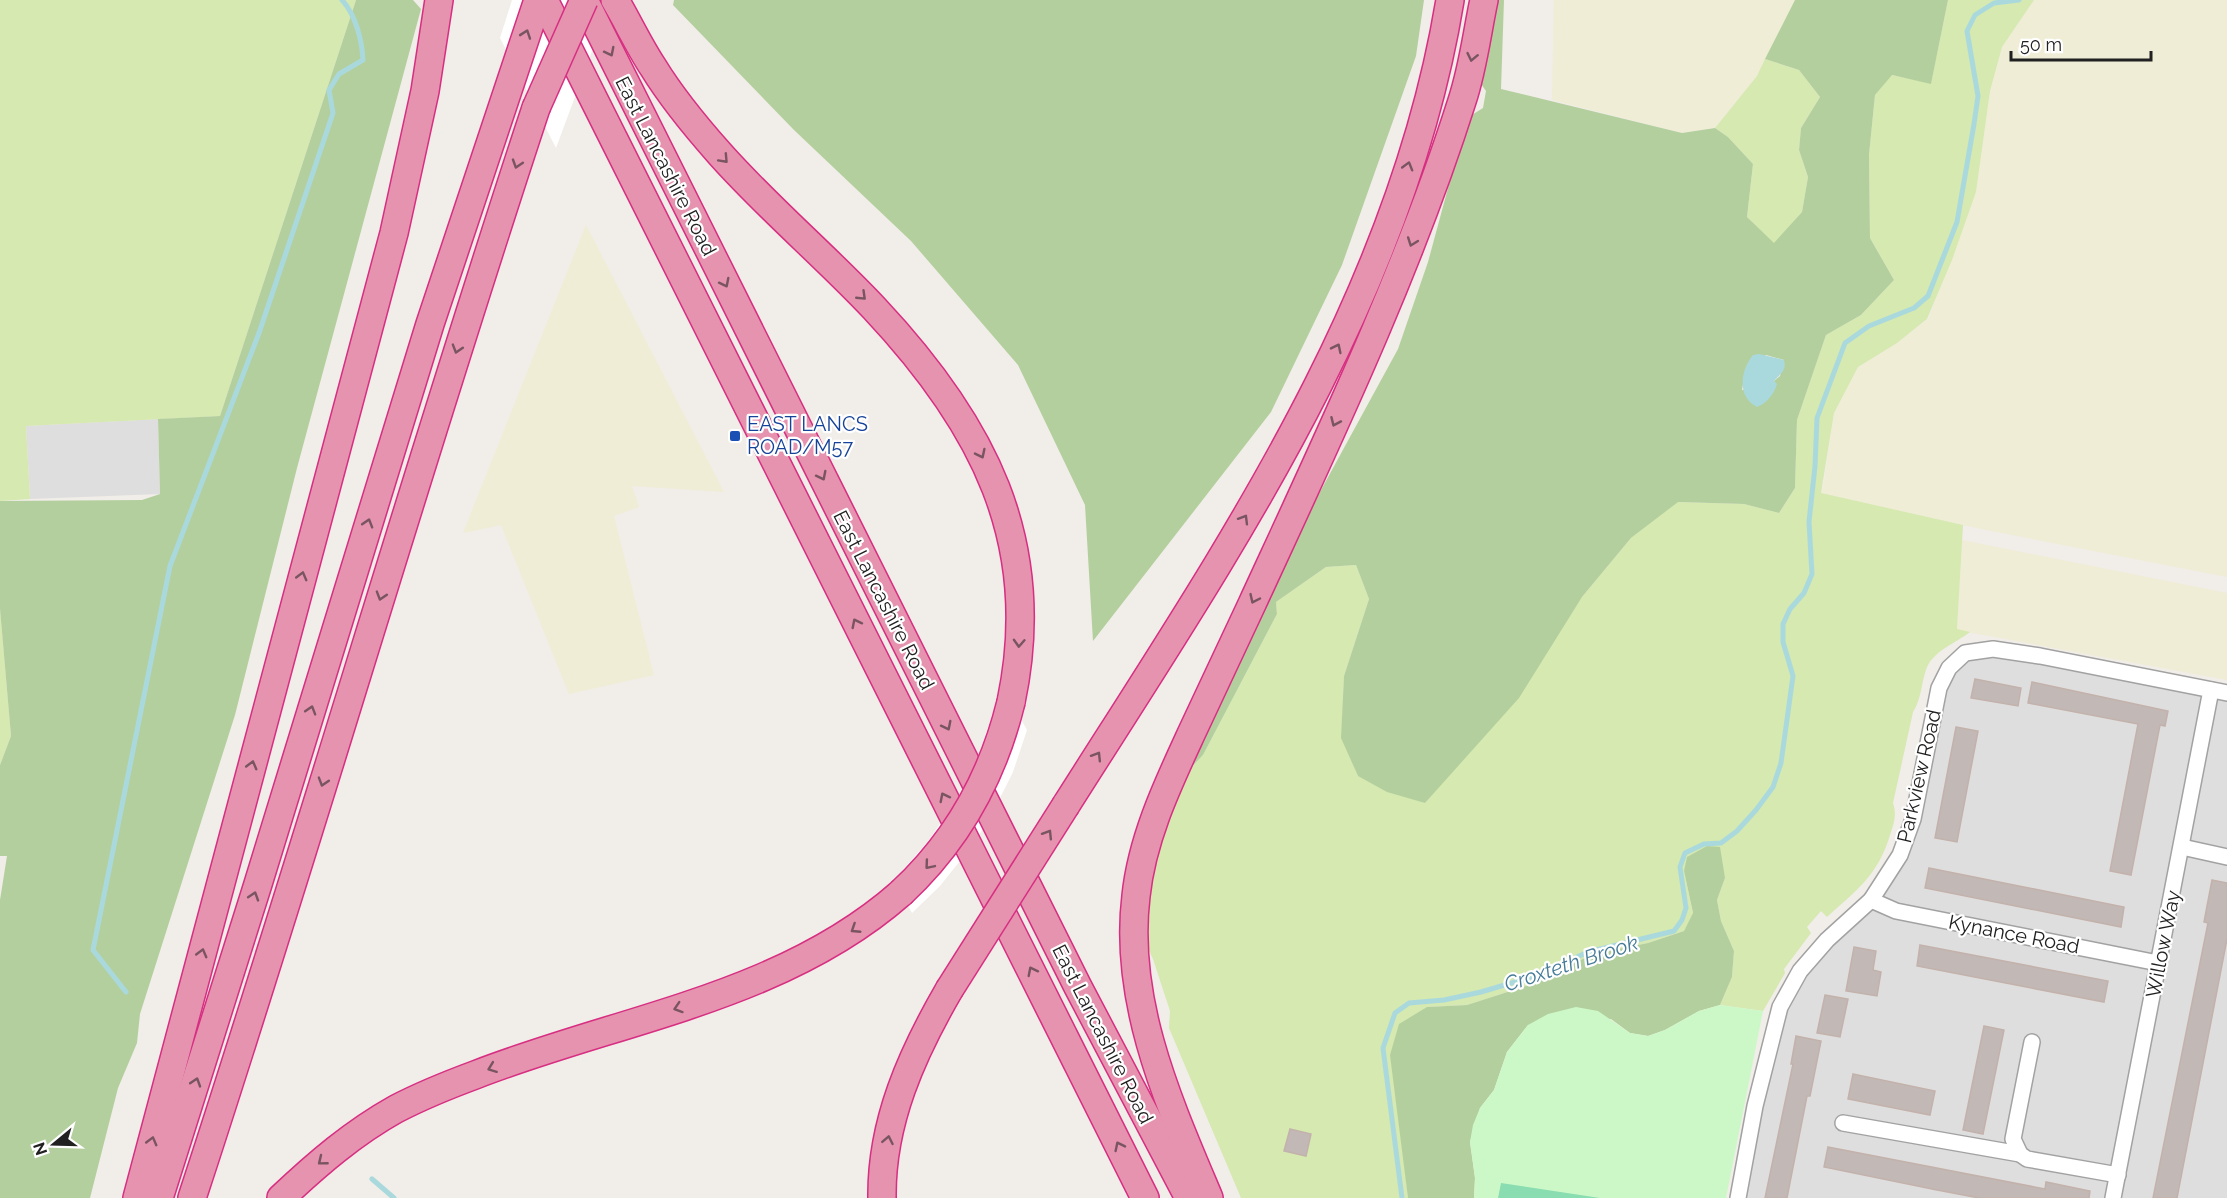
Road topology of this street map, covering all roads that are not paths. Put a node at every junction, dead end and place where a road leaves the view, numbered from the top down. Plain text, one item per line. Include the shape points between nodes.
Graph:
1 (439, 0) edge
2 (538, 0) edge
3 (544, 0) edge
4 (573, 0) edge
5 (584, 0) edge
6 (615, 0) edge
7 (1450, 0) edge
8 (1484, 0) edge
9 (536, 108) junction
10 (2211, 690) junction
11 (2227, 693) edge
12 (2182, 847) junction
13 (2227, 857) edge
14 (1871, 900) junction
15 (2158, 963) junction
16 (2032, 1042) dead end
17 (1844, 1123) dead end
18 (2020, 1154) junction
19 (2118, 1175) junction
20 (137, 1198) edge
21 (159, 1198) edge
22 (192, 1198) edge
23 (281, 1198) edge
24 (882, 1198) edge
25 (1145, 1198) edge
26 (1189, 1198) edge
27 (1209, 1198) edge
28 (1738, 1198) edge
29 (2113, 1198) edge

20 -> 1 highway via 393,233
21 -> 2 highway via 430,324
25 -> 3 highway, East Lancashire Road
4 - 9 highway, bridge
5 - 9 highway, bridge
5 -> 26 highway, East Lancashire Road via 1072,976
6 -> 23 highway, bridge via 654,68 687,114 738,173 911,349 953,403 973,437 1000,498 1018,575 1020,645 1011,702 992,765 968,811 935,858 872,918 822,950 753,982 512,1060 396,1109 354,1135
24 -> 7 highway, bridge via 885,1152 897,1100 927,1028 1260,493 1347,327 1404,182
8 -> 27 highway via 1463,98 1400,276 1168,784 1140,872 1134,939 1139,994 1150,1043 1174,1114
9 -> 22 highway via 470,307
10 - 11 street, Parkview Road
10 - 12 street, Willow Way
10 - 14 street, Parkview Road via 2040,656 1993,649 1965,653 1949,668 1939,688 1913,819 1900,855
12 - 13 street
12 - 15 street, Willow Way
14 - 15 street, Kynance Road via 1896,911
14 - 28 street, Parkview Road via 1800,971 1780,1007 1755,1106
15 - 19 street, Willow Way
16 - 18 street via 2013,1139
17 - 18 street
18 - 19 street via 2027,1159
19 - 29 street, Willow Way

